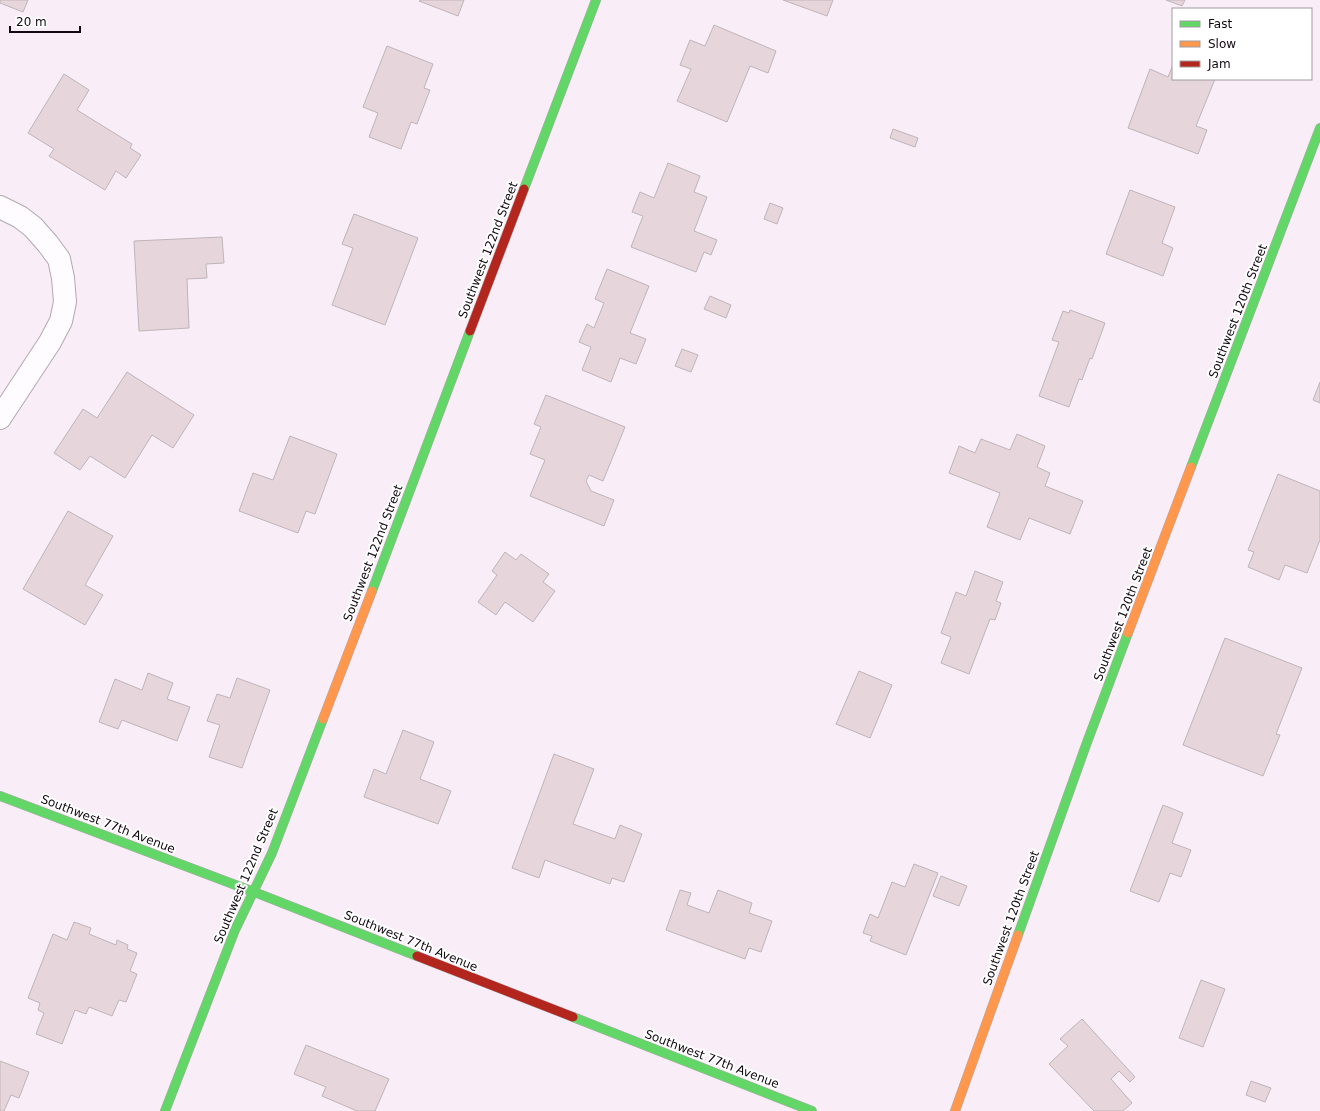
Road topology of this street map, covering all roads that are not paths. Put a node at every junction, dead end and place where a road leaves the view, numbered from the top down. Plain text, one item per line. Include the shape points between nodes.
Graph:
1 (596, 0) edge
2 (1320, 128) edge
3 (0, 207) edge
4 (0, 418) edge
5 (0, 796) edge
6 (254, 892) junction
7 (165, 1111) edge
8 (812, 1111) edge
9 (955, 1111) edge

1 - 6 street, Southwest 122nd Street via 275,846
2 - 9 street, Southwest 120th Street via 1086,745
3 - 4 street via 33,227 59,259 65,302 61,321 50,342
5 - 6 street, Southwest 77th Avenue
6 - 7 street, Southwest 122nd Street via 235,930
6 - 8 street, Southwest 77th Avenue

